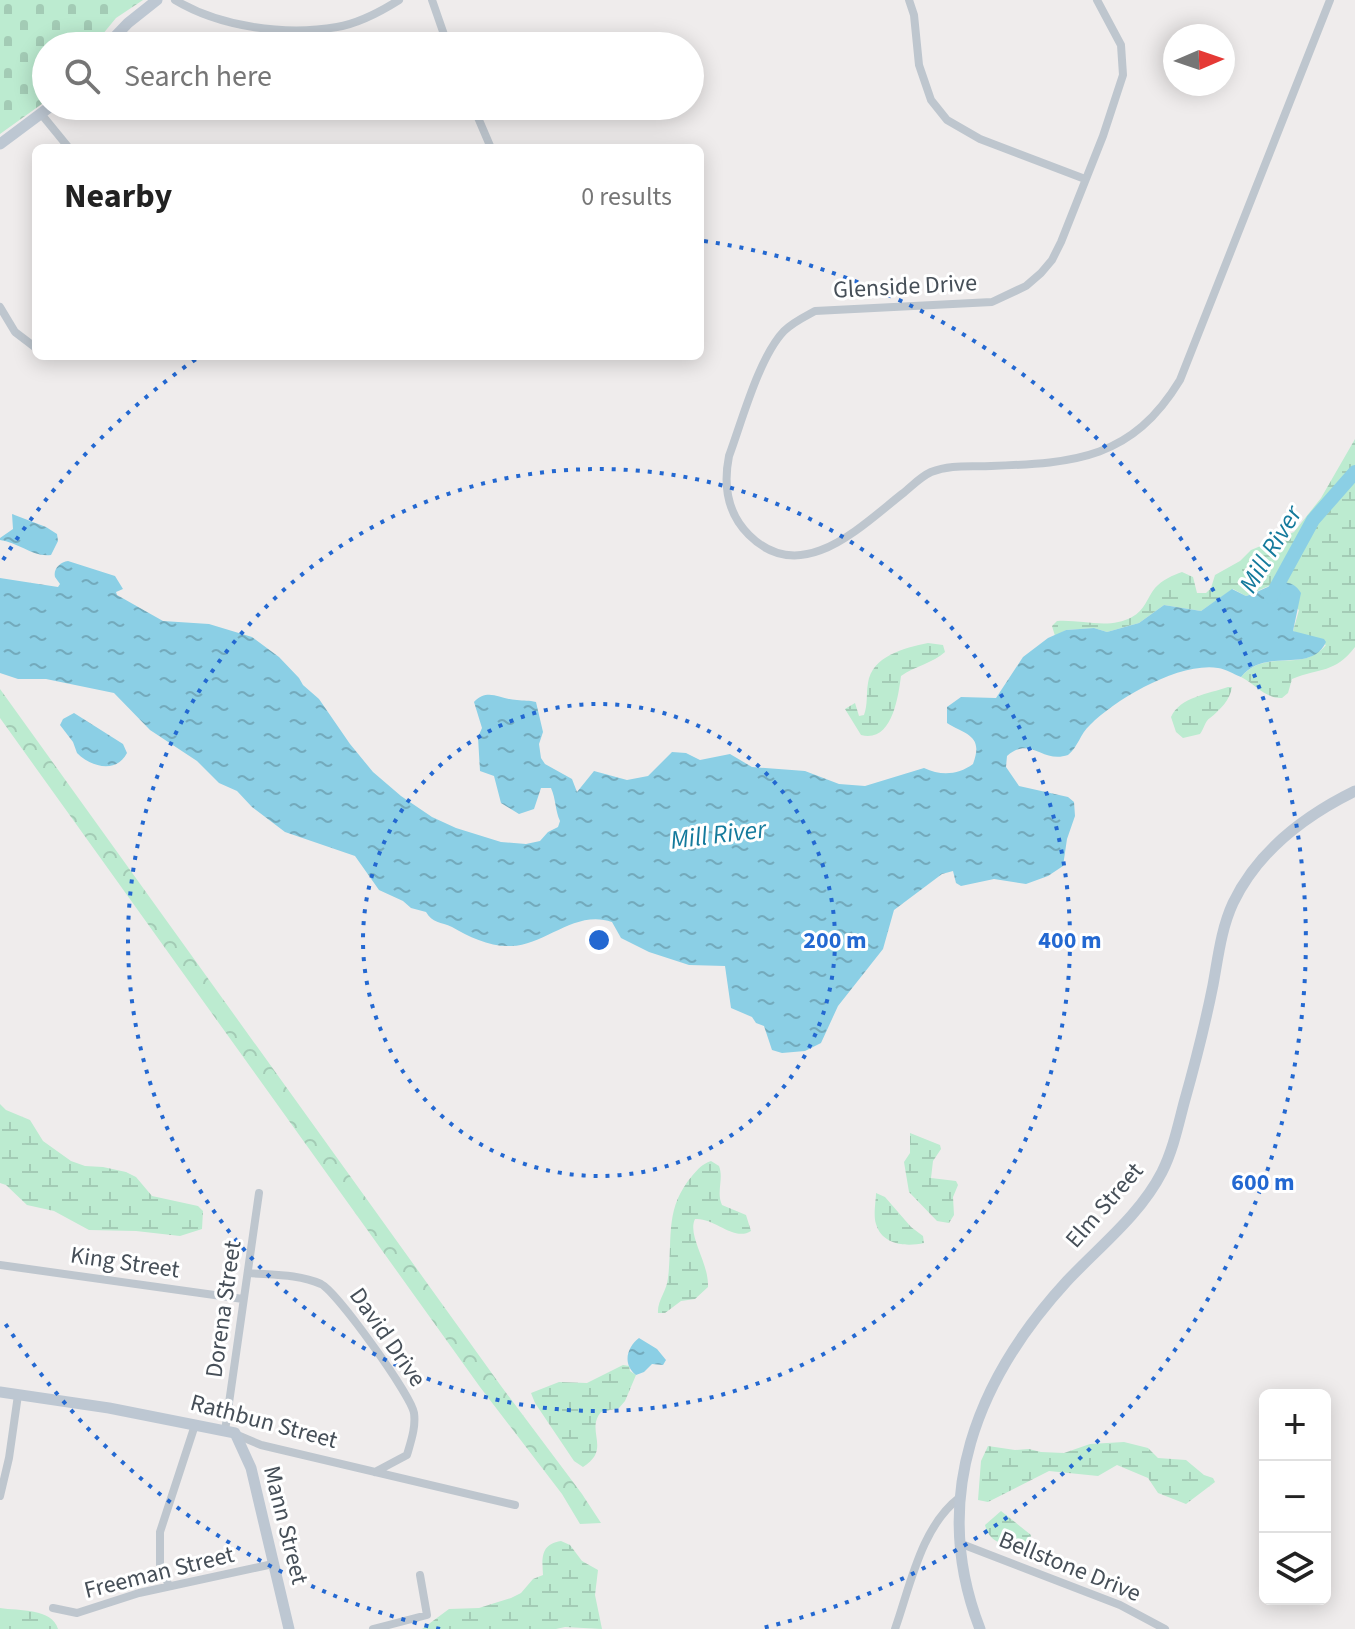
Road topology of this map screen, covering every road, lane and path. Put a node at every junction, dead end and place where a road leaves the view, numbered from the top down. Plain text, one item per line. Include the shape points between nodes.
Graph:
1 (157, 0) edge
2 (175, 0) edge
3 (399, 0) edge
4 (432, 0) edge
5 (909, 0) edge
6 (1097, 0) edge
7 (1330, 0) edge
8 (119, 32) edge
9 (443, 32) edge
10 (33, 120) edge
11 (53, 120) edge
12 (479, 120) edge
13 (0, 144) edge
14 (67, 144) edge
15 (489, 144) edge
16 (1085, 179) junction
17 (0, 307) edge
18 (32, 345) edge
19 (1355, 791) edge
20 (259, 1193) dead end
21 (0, 1265) edge
22 (248, 1273) junction
23 (243, 1299) junction
24 (0, 1392) edge
25 (18, 1395) junction
26 (195, 1425) junction
27 (230, 1432) junction
28 (375, 1472) junction
29 (0, 1496) edge
30 (959, 1498) junction
31 (515, 1505) dead end
32 (959, 1543) junction
33 (273, 1564) junction
34 (420, 1575) dead end
35 (169, 1586) junction
36 (53, 1608) dead end
37 (289, 1629) edge
38 (373, 1629) edge
39 (895, 1629) edge
40 (980, 1629) edge
41 (1165, 1629) edge

1 - 8 main road
2 - 3 street via 232,22 308,30 339,27
4 - 9 street
5 - 16 street via 919,65 931,100 947,120 980,139
6 - 16 street, Glenside Drive via 1116,32 1124,62 1116,100
7 - 16 street, Glenside Drive via 1180,380 1138,431 1116,445 1067,462 954,466 928,473 845,539 819,552 789,555 759,545 733,514 726,472 763,365 783,332 815,311 992,302 1012,294 1052,260
10 - 13 main road
11 - 14 street
12 - 15 street
17 - 18 street via 15,332
19 - 30 main road, Elm Street via 1279,840 1239,891 1227,917 1163,1171 1131,1216 1017,1342 975,1424
20 - 22 street, Dorena Street
21 - 23 street, King Street
22 - 23 street, Dorena Street
22 - 28 street, David Drive via 310,1280 329,1289 404,1391 414,1410 407,1455
23 - 27 street, Dorena Street
24 - 25 main road, Rathbun Street
25 - 26 main road, Rathbun Street
25 - 29 street
26 - 27 main road, Rathbun Street
26 - 35 street via 160,1532 160,1565
27 - 28 street, Rathbun Street via 261,1445
27 - 33 main road, Mann Street via 251,1468
28 - 31 street, Rathbun Street
30 - 32 main road, Elm Street
30 - 39 street via 942,1515 925,1546
32 - 40 main road, Elm Street
32 - 41 street, Bellstone Drive via 1120,1605
33 - 35 street, Freeman Street
33 - 37 main road, Mann Street
34 - 38 street via 427,1615
35 - 36 street, Freeman Street via 77,1613

